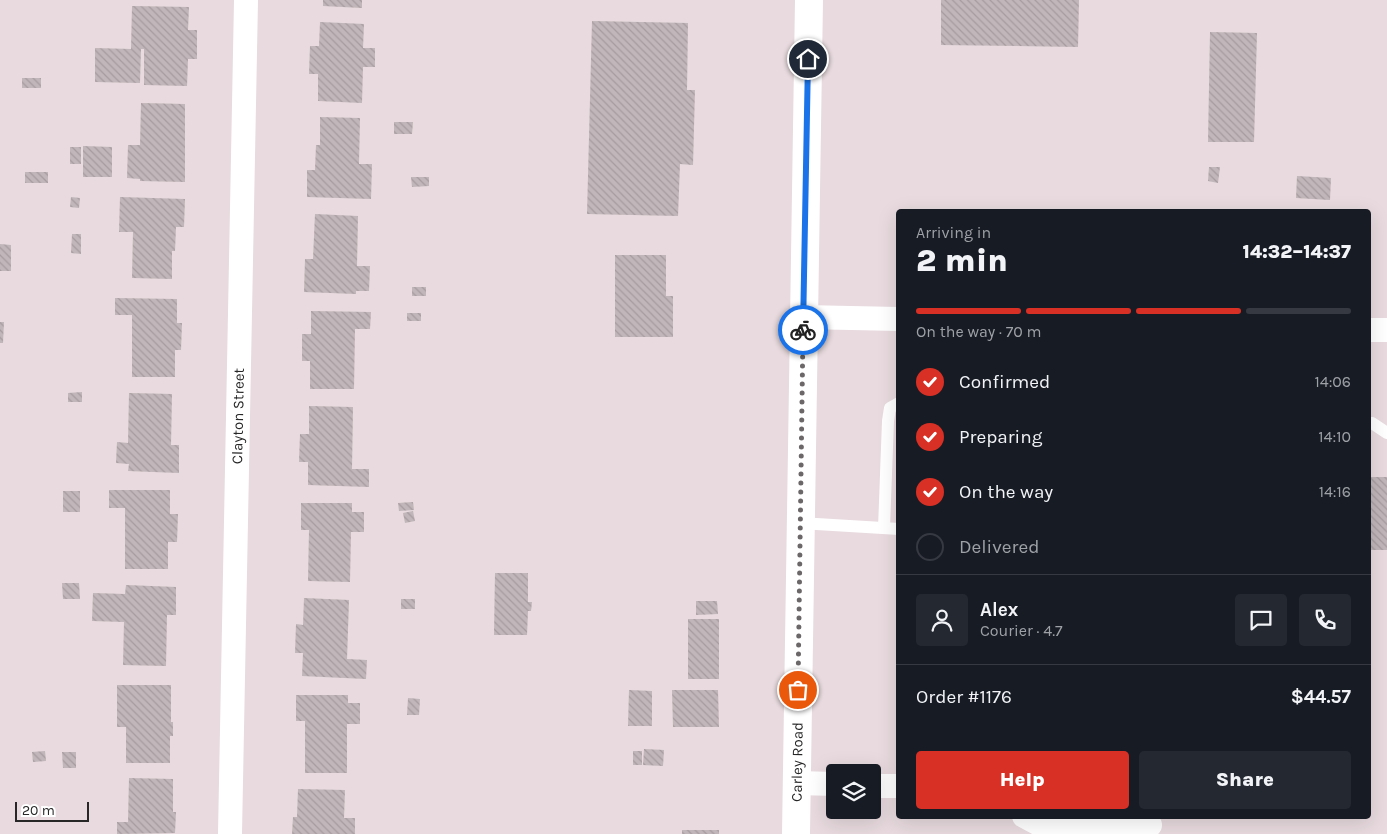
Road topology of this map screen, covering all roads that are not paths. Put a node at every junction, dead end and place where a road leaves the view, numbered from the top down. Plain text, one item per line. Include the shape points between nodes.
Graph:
1 (246, 0) edge
2 (809, 0) edge
3 (803, 317) junction
4 (896, 319) edge
5 (1371, 330) edge
6 (1387, 330) edge
7 (896, 405) edge
8 (1371, 423) edge
9 (1387, 433) edge
10 (800, 523) junction
11 (884, 528) junction
12 (896, 529) edge
13 (796, 783) junction
14 (826, 784) edge
15 (881, 786) edge
16 (896, 786) edge
17 (1030, 819) edge
18 (1150, 825) dead end
19 (230, 834) edge
20 (796, 834) edge

1 - 19 street, Clayton Street
2 - 3 street, Carley Road
3 - 4 street
3 - 10 street, Carley Road
5 - 6 street
7 - 11 lane via 890,408 888,421
8 - 9 lane
10 - 11 lane
10 - 13 street, Carley Road
11 - 12 lane
13 - 14 street
13 - 20 street, Carley Road
15 - 16 street
17 - 18 street via 1037,823

